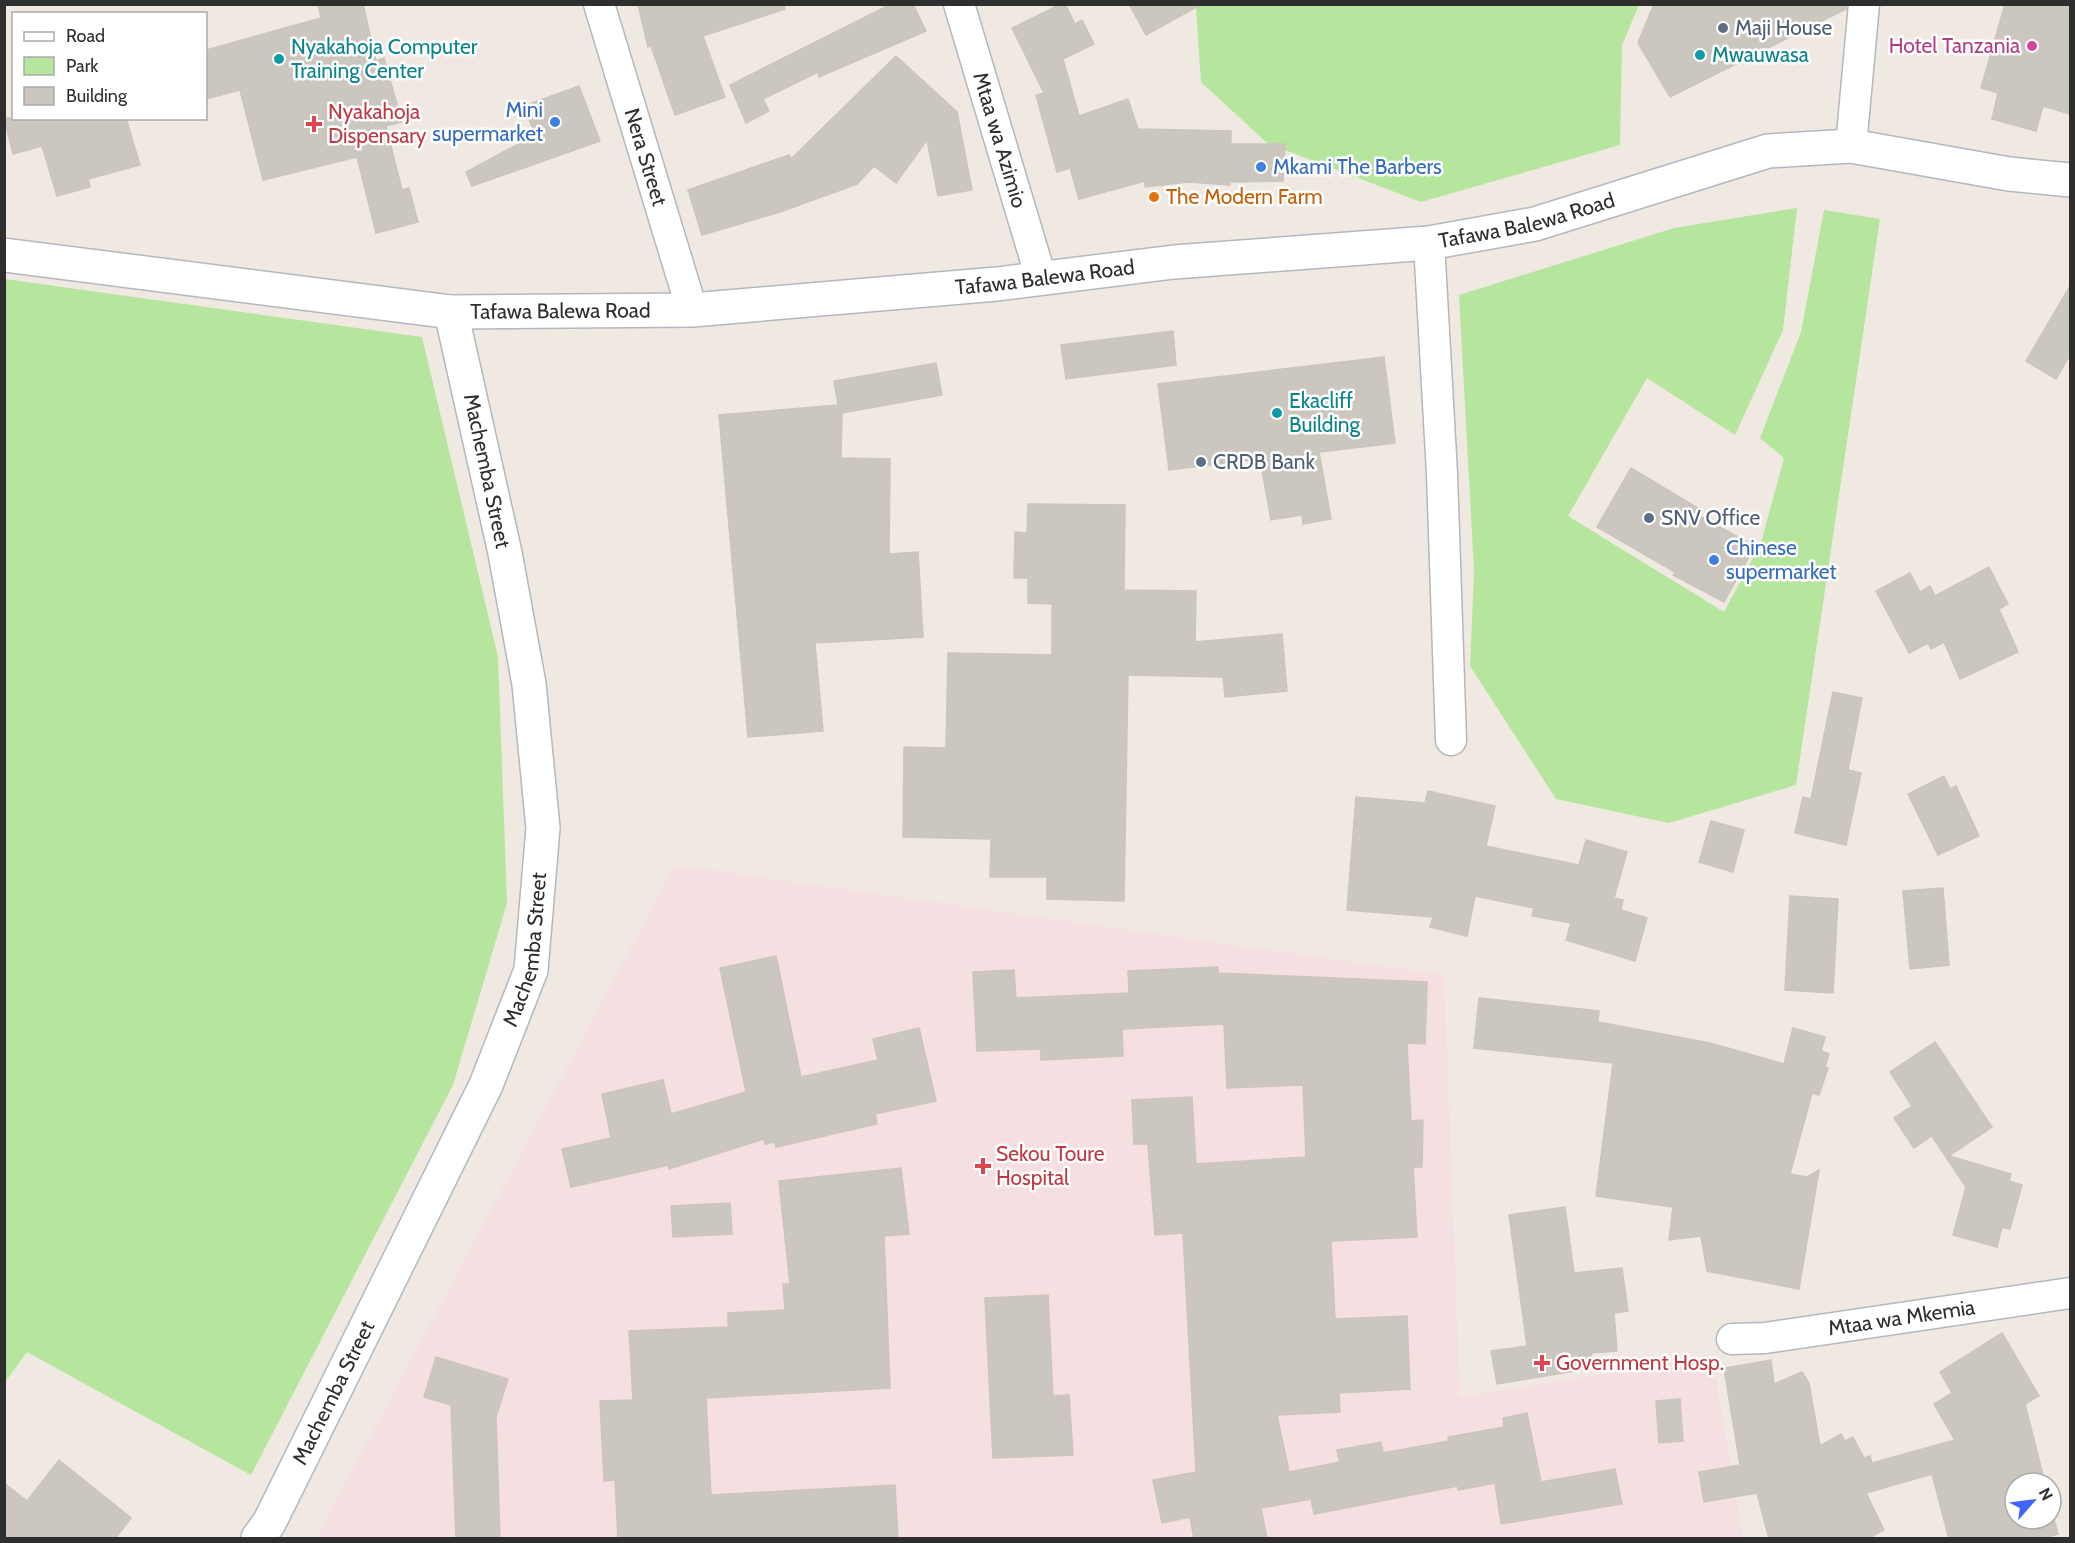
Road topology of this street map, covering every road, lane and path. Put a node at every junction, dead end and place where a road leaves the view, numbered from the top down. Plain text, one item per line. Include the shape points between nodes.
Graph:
1 (599, 4) edge
2 (959, 4) edge
3 (1864, 4) edge
4 (1851, 146) junction
5 (2070, 180) edge
6 (1429, 243) junction
7 (4, 255) edge
8 (1041, 278) junction
9 (692, 310) junction
10 (451, 312) junction
11 (1451, 740) dead end
12 (2070, 1293) edge
13 (1732, 1339) dead end
14 (258, 1539) edge

1 - 9 street, Nera Street
2 - 8 street, Mtaa wa Azimio
3 - 4 street
4 - 5 main road, Tafawa Balewa Road via 2009,174
4 - 6 main road, Tafawa Balewa Road via 1768,151 1535,224
6 - 8 main road, Tafawa Balewa Road via 1174,262
6 - 11 street
7 - 10 main road, Tafawa Balewa Road
8 - 9 main road, Tafawa Balewa Road
9 - 10 main road, Tafawa Balewa Road
10 - 14 main road, Machemba Street via 530,684 543,828 531,970 486,1085
12 - 13 street, Mtaa wa Mkemia via 1765,1338

